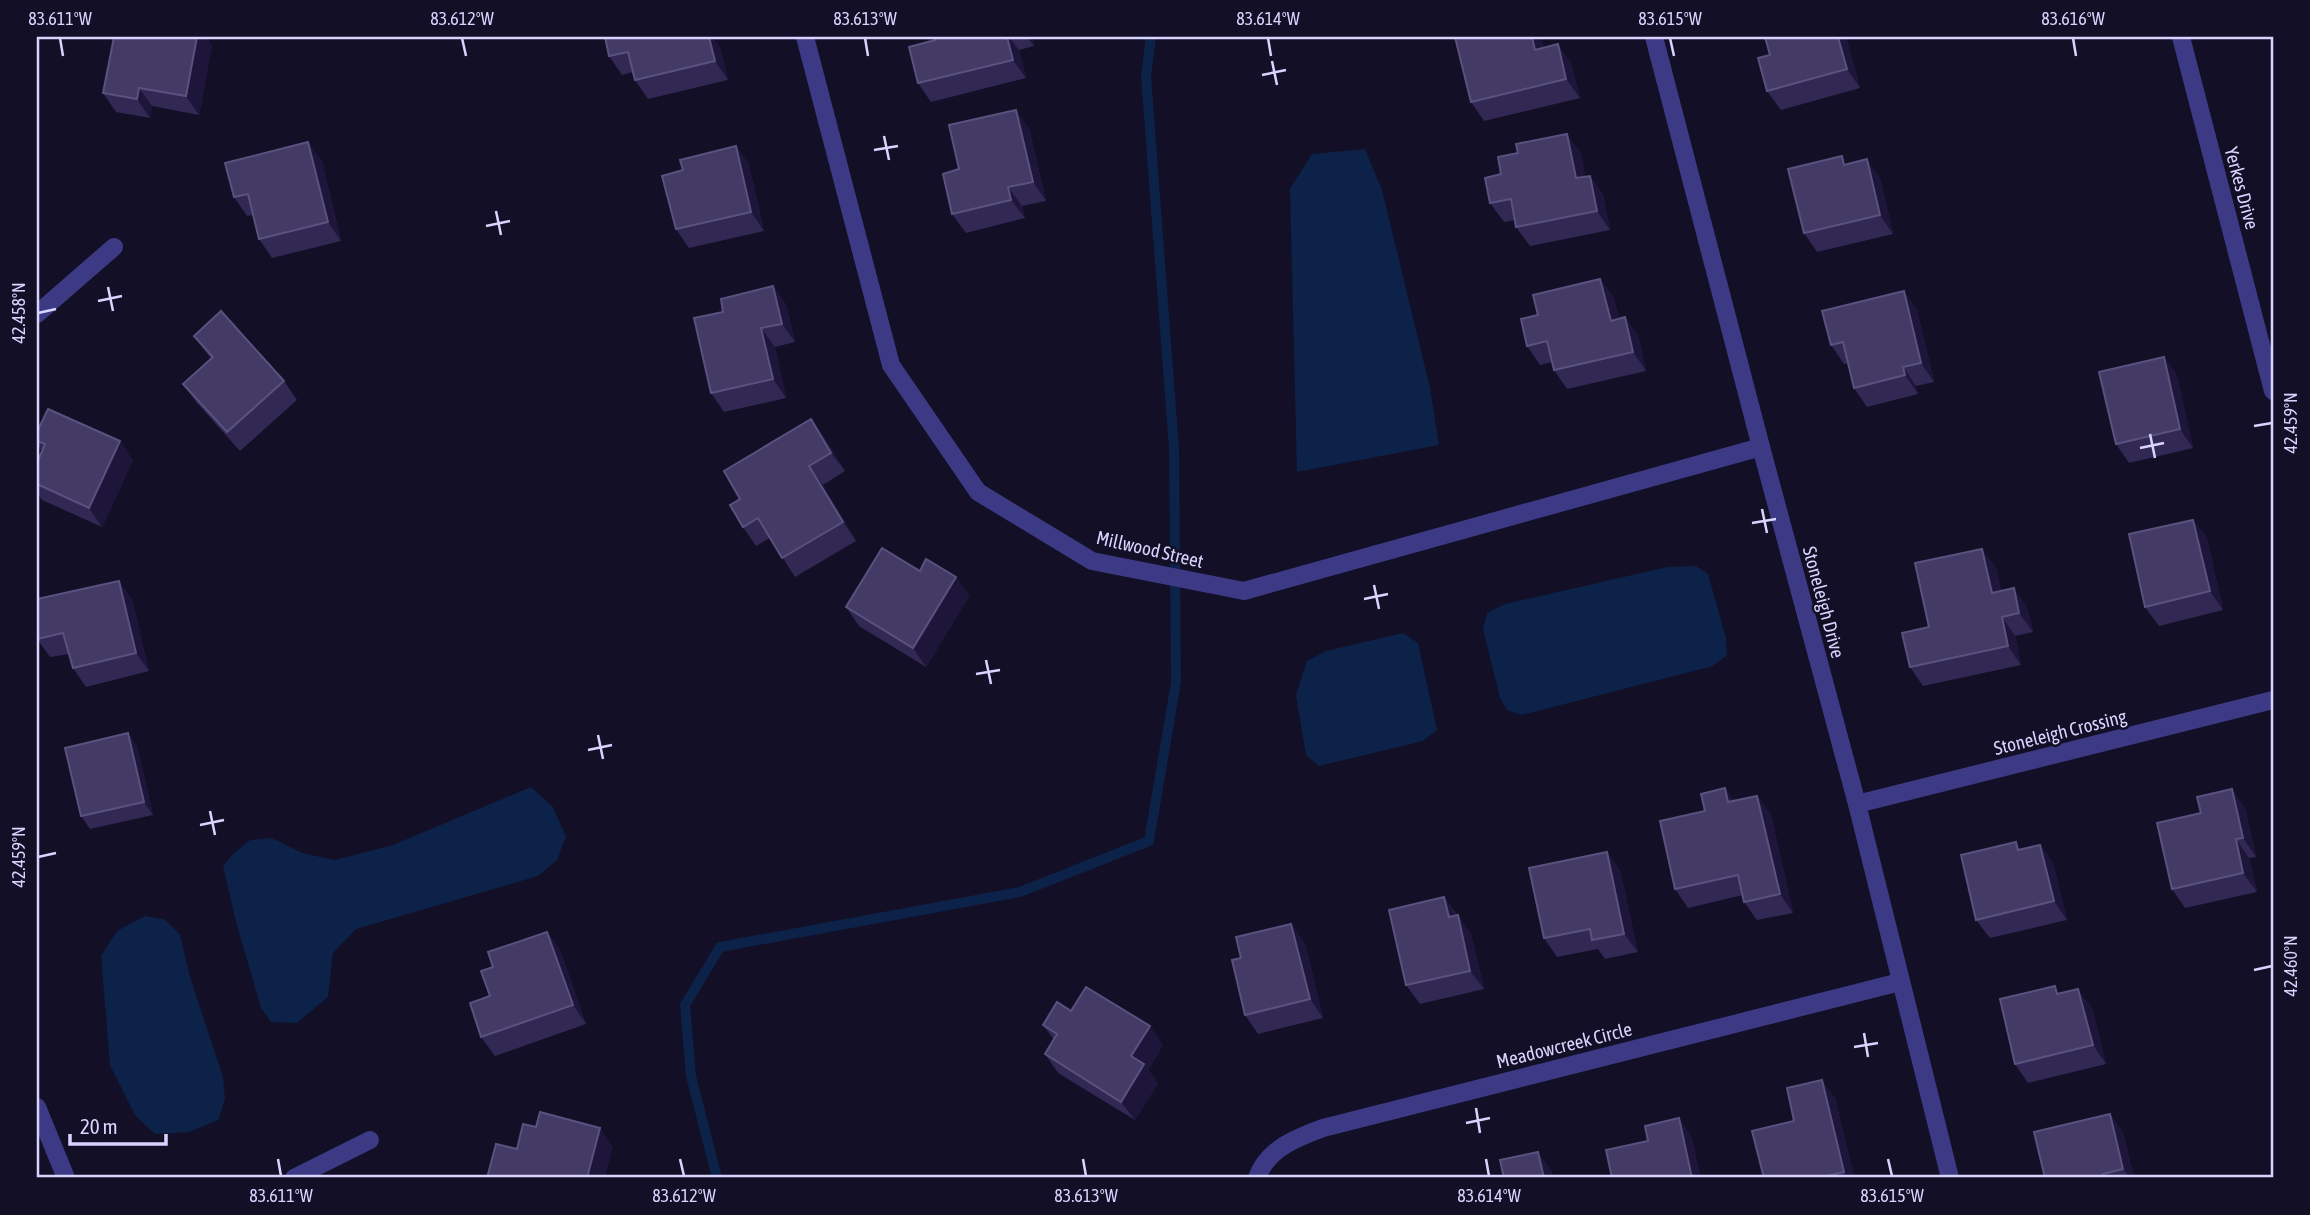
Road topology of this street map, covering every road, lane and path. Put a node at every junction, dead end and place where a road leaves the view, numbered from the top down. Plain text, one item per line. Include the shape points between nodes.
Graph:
1 (805, 37) edge
2 (1654, 37) edge
3 (2181, 37) edge
4 (114, 247) dead end
5 (37, 314) edge
6 (2273, 391) edge
7 (1761, 447) junction
8 (2273, 700) edge
9 (1857, 804) junction
10 (1900, 982) junction
11 (37, 1107) edge
12 (370, 1140) dead end
13 (65, 1178) edge
14 (294, 1178) edge
15 (1257, 1178) edge
16 (1950, 1178) edge

1 - 7 street, Millwood Street via 891,365 978,492 1092,561 1244,591
2 - 7 street, Stoneleigh Drive
3 - 6 street, Yerkes Drive
4 - 5 street
7 - 9 street, Stoneleigh Drive
8 - 9 street, Stoneleigh Crossing
9 - 10 street, Stoneleigh Drive
10 - 15 street, Meadowcreek Circle via 1322,1128 1289,1140 1261,1166
10 - 16 street, Stoneleigh Drive
11 - 13 street
12 - 14 street

